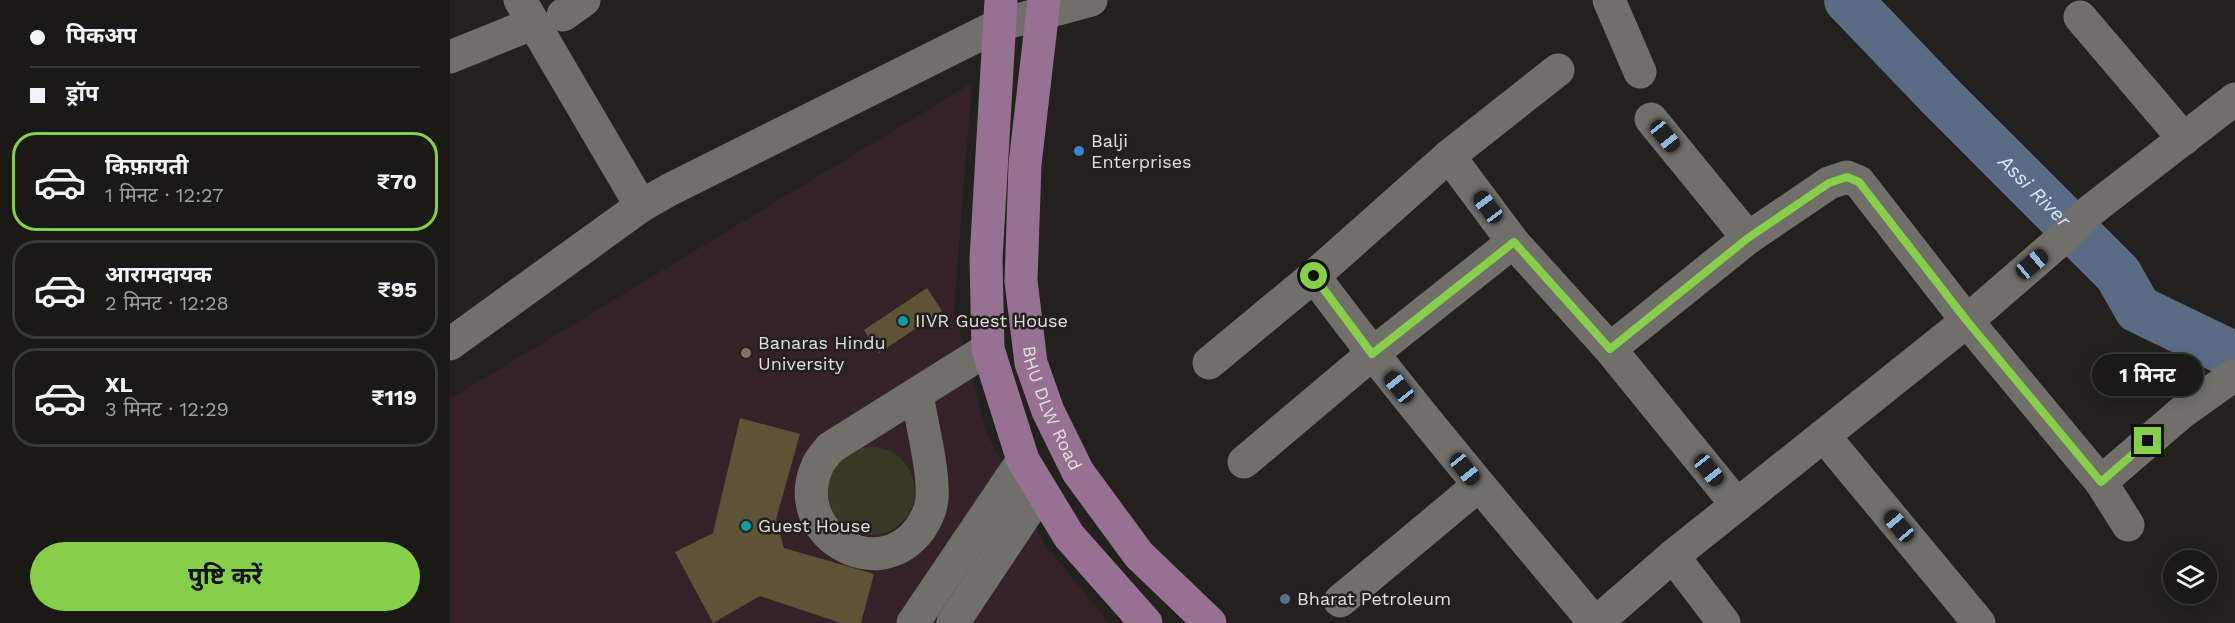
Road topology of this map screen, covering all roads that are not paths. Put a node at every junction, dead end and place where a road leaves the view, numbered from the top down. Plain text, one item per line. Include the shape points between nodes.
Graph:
1 (1091, 0) edge
2 (1609, 0) edge
3 (1044, 7) edge
4 (550, 9) edge
5 (1000, 13) edge
6 (2080, 16) dead end
7 (450, 57) edge
8 (1558, 70) dead end
9 (1640, 72) dead end
10 (2235, 99) edge
11 (1651, 119) dead end
12 (2184, 139) junction
13 (1449, 156) junction
14 (640, 206) junction
15 (1748, 238) junction
16 (1514, 242) junction
17 (1314, 276) junction
18 (1967, 321) junction
19 (450, 344) edge
20 (988, 349) junction
21 (1610, 349) junction
22 (1372, 354) junction
23 (1209, 363) dead end
24 (2233, 376) dead end
25 (917, 395) junction
26 (1824, 436) junction
27 (1023, 460) junction
28 (1244, 462) dead end
29 (2101, 482) junction
30 (1479, 485) junction
31 (1041, 491) junction
32 (1737, 505) junction
33 (2128, 525) dead end
34 (1673, 556) junction
35 (1340, 601) dead end
36 (913, 623) edge
37 (953, 623) edge
38 (1146, 623) edge
39 (1210, 623) edge
40 (1595, 623) edge
41 (1724, 623) edge
42 (1979, 623) edge

1 - 3 street
2 - 9 street
3 - 5 street
3 - 39 main road, BHU DLW Road via 1025,175 1021,280 1031,363 1048,411 1078,472 1139,555
4 - 7 street
4 - 14 street
5 - 14 street
5 - 20 main road via 986,259
6 - 12 street
8 - 13 street
10 - 12 street
11 - 15 street
12 - 18 street via 2090,212
13 - 16 street
13 - 17 street
14 - 19 street
15 - 18 street via 1829,183 1847,177 1859,182
15 - 21 street
16 - 21 street
16 - 22 street
17 - 22 street
17 - 23 street
18 - 26 street
18 - 29 street
20 - 25 street
20 - 27 main road
21 - 32 street
22 - 28 street
22 - 30 street
24 - 29 street via 2181,413
25 - 25 street via 931,480 932,501 926,520 915,536 900,547 881,553 862,553 844,547 828,536 817,520 811,493 817,465 830,448
26 - 32 street
26 - 42 street
27 - 31 main road
27 - 36 street
29 - 33 street
30 - 35 street
30 - 40 street
31 - 37 street
31 - 38 main road via 1069,536
32 - 34 street
34 - 40 street
34 - 41 street

